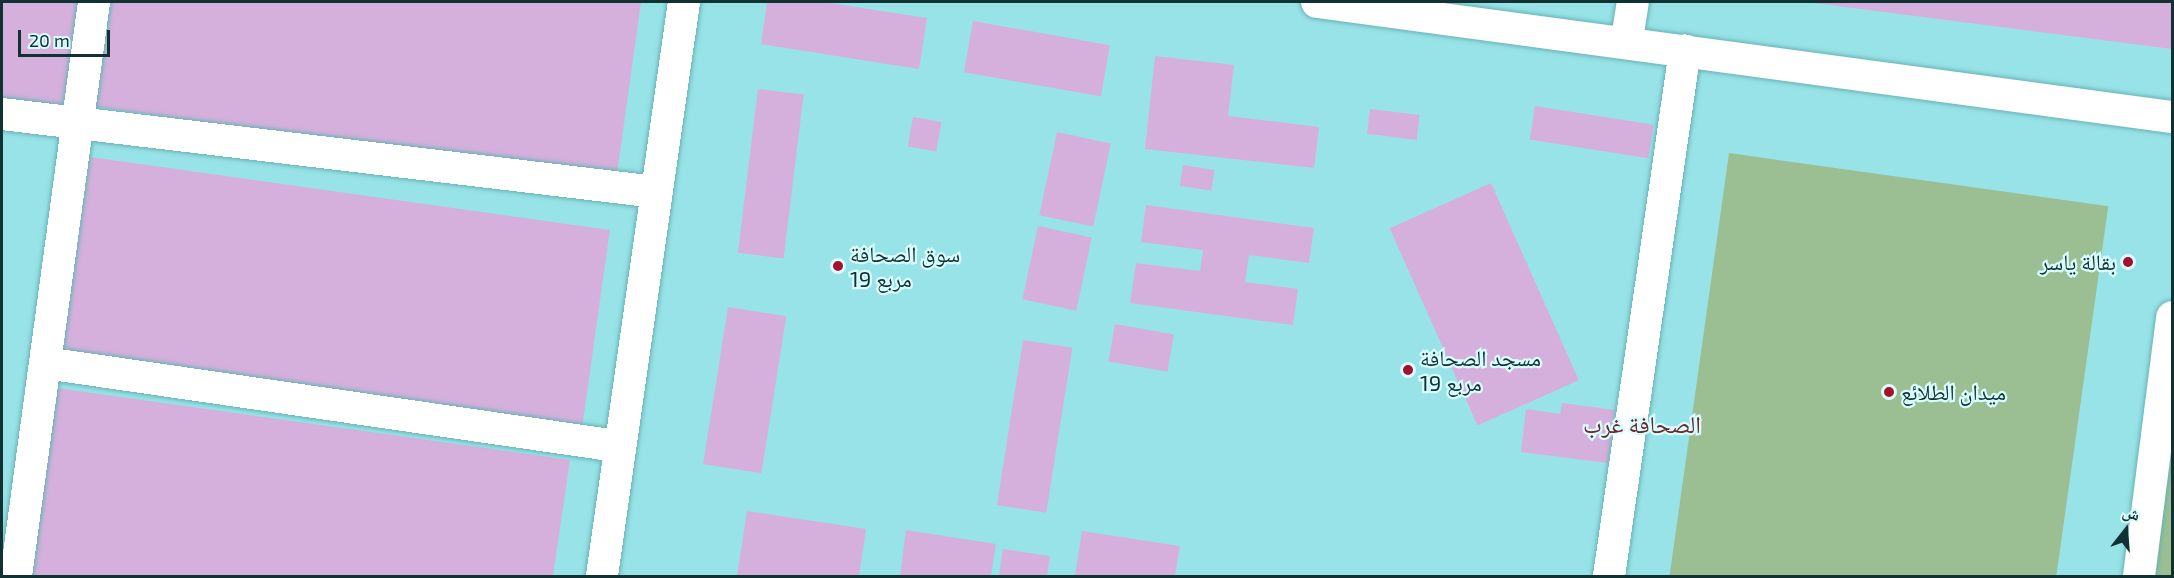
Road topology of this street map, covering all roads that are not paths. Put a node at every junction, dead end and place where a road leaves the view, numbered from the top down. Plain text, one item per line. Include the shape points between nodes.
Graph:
1 (94, 2) edge
2 (684, 2) edge
3 (1317, 2) edge
4 (1633, 2) edge
5 (1627, 39) junction
6 (1685, 50) junction
7 (2, 114) edge
8 (2172, 117) edge
9 (78, 122) junction
10 (656, 192) junction
11 (2172, 317) edge
12 (45, 363) junction
13 (617, 446) junction
14 (16, 576) edge
15 (602, 576) edge
16 (1609, 576) edge
17 (2139, 576) edge

1 - 9 street
2 - 10 street
3 - 5 street
4 - 5 street
5 - 6 street
6 - 8 street
6 - 16 street
7 - 9 street
9 - 10 street
9 - 12 street
10 - 13 street
11 - 17 street
12 - 13 street
12 - 14 street
13 - 15 street

